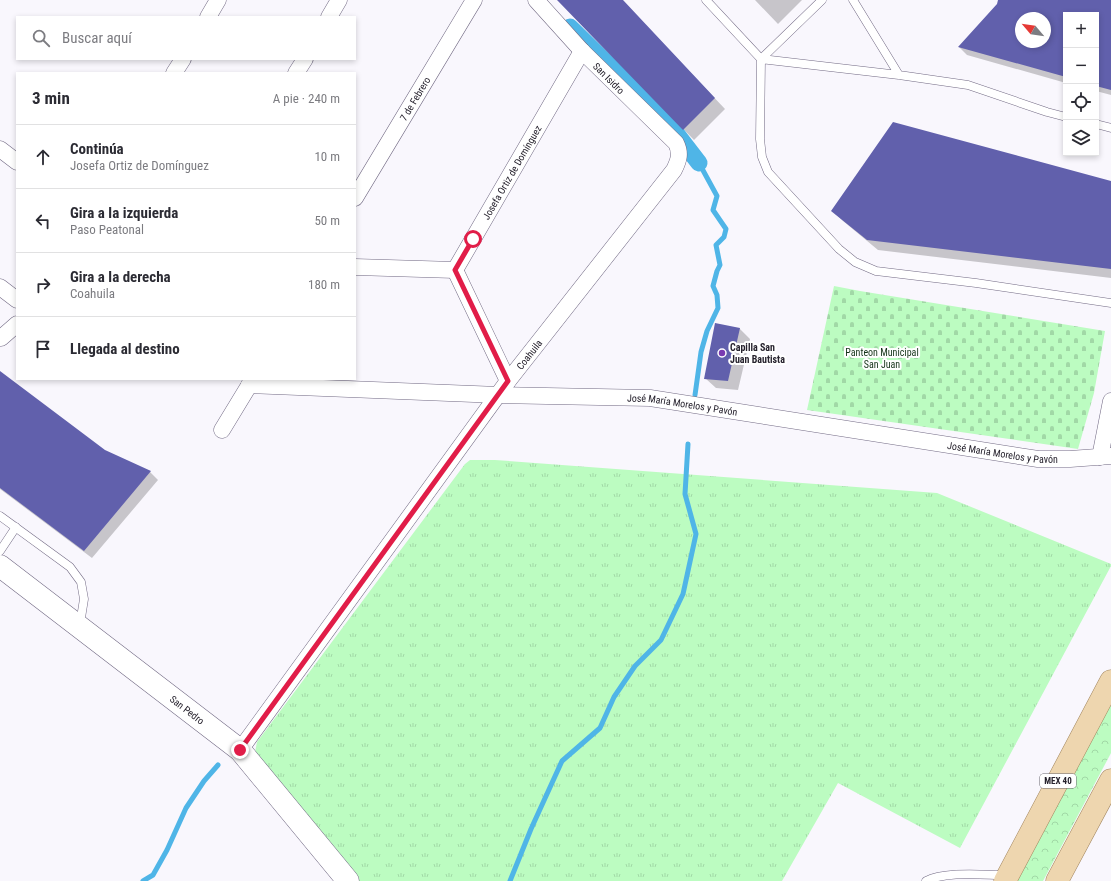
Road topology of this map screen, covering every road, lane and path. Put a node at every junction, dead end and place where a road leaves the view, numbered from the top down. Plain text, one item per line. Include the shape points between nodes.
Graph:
1 (218, 0) edge
2 (339, 0) edge
3 (474, 0) edge
4 (536, 0) edge
5 (706, 0) edge
6 (822, 0) edge
7 (853, 0) edge
8 (209, 16) edge
9 (330, 16) edge
10 (582, 51) junction
11 (762, 59) junction
12 (182, 60) edge
13 (303, 60) edge
14 (175, 72) edge
15 (297, 72) edge
16 (899, 75) junction
17 (1063, 115) edge
18 (1099, 125) edge
19 (1111, 128) edge
20 (0, 149) edge
21 (680, 156) joint
22 (16, 161) edge
23 (356, 196) edge
24 (356, 267) edge
25 (455, 270) junction
26 (0, 287) edge
27 (16, 299) edge
28 (1111, 303) edge
29 (16, 325) edge
30 (1, 338) edge
31 (508, 381) junction
32 (251, 382) edge
33 (499, 395) junction
34 (1111, 401) edge
35 (222, 430) dead end
36 (1105, 456) edge
37 (0, 516) edge
38 (16, 527) junction
39 (0, 550) edge
40 (0, 566) edge
41 (80, 626) junction
42 (1111, 681) edge
43 (240, 750) junction
44 (1111, 780) edge
45 (1007, 878) edge
46 (348, 881) edge
47 (926, 881) edge
48 (1057, 881) edge

1 - 8 street
2 - 9 street
3 - 23 street, 7 de Febrero
4 - 10 street, San Isidro
5 - 11 lane
6 - 11 lane
7 - 16 lane
10 - 21 street, San Isidro via 676,143
10 - 25 street, Josefa Ortiz de Domínguez
11 - 16 lane
11 - 28 lane via 760,139 762,156 768,172 839,249 855,262 876,271
12 - 14 street
13 - 15 street
16 - 17 lane via 968,85
18 - 19 lane
20 - 22 street
21 - 31 street, Coahuila via 674,170
24 - 25 street
25 - 31 street
26 - 27 street
29 - 30 street
31 - 33 street, Coahuila
32 - 33 street, José María Morelos y Pavón
32 - 35 street
33 - 36 street, José María Morelos y Pavón via 650,398 1038,459 1065,460
33 - 43 street, Coahuila
34 - 36 street
37 - 38 lane
38 - 39 lane
38 - 41 lane via 70,567 81,582 84,599
40 - 41 main road, San Pedro
41 - 43 main road, San Pedro
42 - 45 main road, MEX 40
43 - 46 main road, San Pedro
44 - 48 main road
45 - 47 lane via 956,875

